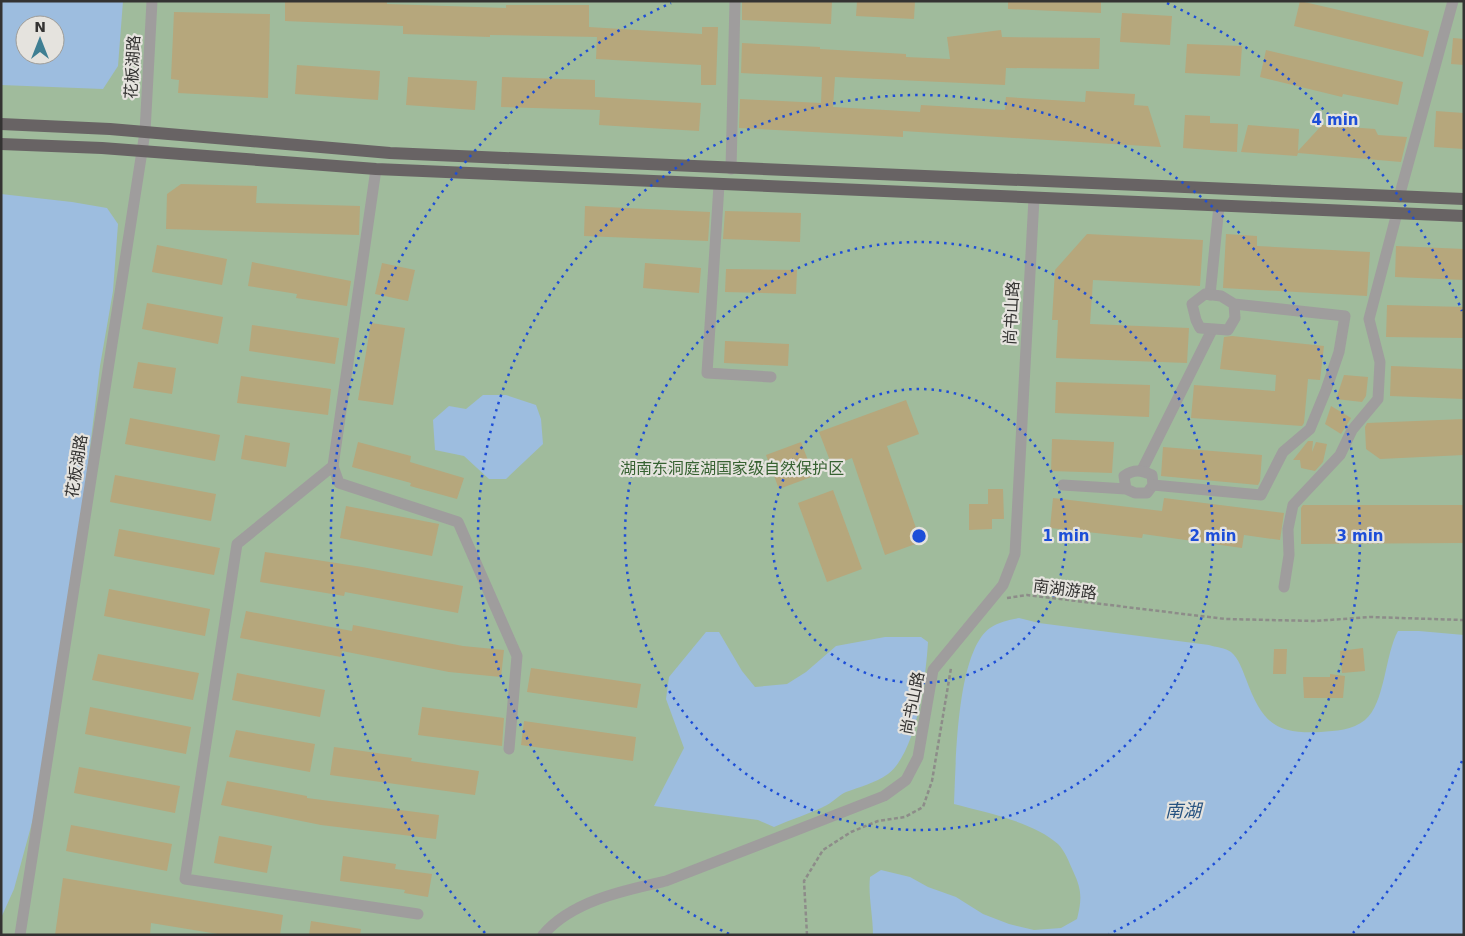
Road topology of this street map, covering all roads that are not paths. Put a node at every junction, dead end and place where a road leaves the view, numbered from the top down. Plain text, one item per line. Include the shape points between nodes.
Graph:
1 (152, 1) edge
2 (735, 1) edge
3 (1453, 1) edge
4 (1, 124) edge
5 (144, 132) junction
6 (1, 144) edge
7 (141, 152) junction
8 (376, 169) junction
9 (731, 169) junction
10 (719, 185) junction
11 (1399, 197) junction
12 (1034, 198) junction
13 (1464, 199) edge
14 (1219, 206) junction
15 (1397, 213) junction
16 (1464, 216) edge
17 (1210, 295) junction
18 (1234, 304) junction
19 (1212, 330) junction
20 (772, 377) dead end
21 (333, 466) junction
22 (1142, 470) junction
23 (1063, 485) dead end
24 (1153, 485) junction
25 (1126, 489) junction
26 (1284, 586) dead end
27 (509, 749) dead end
28 (418, 914) dead end
29 (20, 935) edge
30 (543, 935) edge

1 - 5 street, 花板湖路
2 - 9 street
3 - 11 street
4 - 5 main road
5 - 7 street, 花板湖路
5 - 9 main road via 390,153
6 - 7 main road
7 - 8 main road
7 - 29 street, 花板湖路
8 - 10 main road
8 - 21 street
9 - 11 main road
10 - 12 main road
10 - 20 street via 707,373
11 - 13 main road
12 - 14 main road
12 - 30 street, 尚书山路 via 1015,554 1003,585 933,670 918,757 906,780 884,796 666,881 585,905 553,922
14 - 15 main road
14 - 17 street
15 - 16 main road
15 - 26 street via 1369,319 1380,362 1378,399 1352,430 1340,455 1293,505
17 - 18 street via 1221,296
17 - 19 street via 1205,294 1192,304 1200,328
18 - 19 street via 1235,318 1228,330
18 - 24 street via 1345,316 1339,352 1310,429 1283,452 1262,495
19 - 22 street
21 - 27 street via 339,483 458,522 517,656
21 - 28 street via 238,544 185,879
22 - 24 street via 1152,475
22 - 25 street via 1132,470 1124,476
23 - 25 street
24 - 25 street via 1147,493

